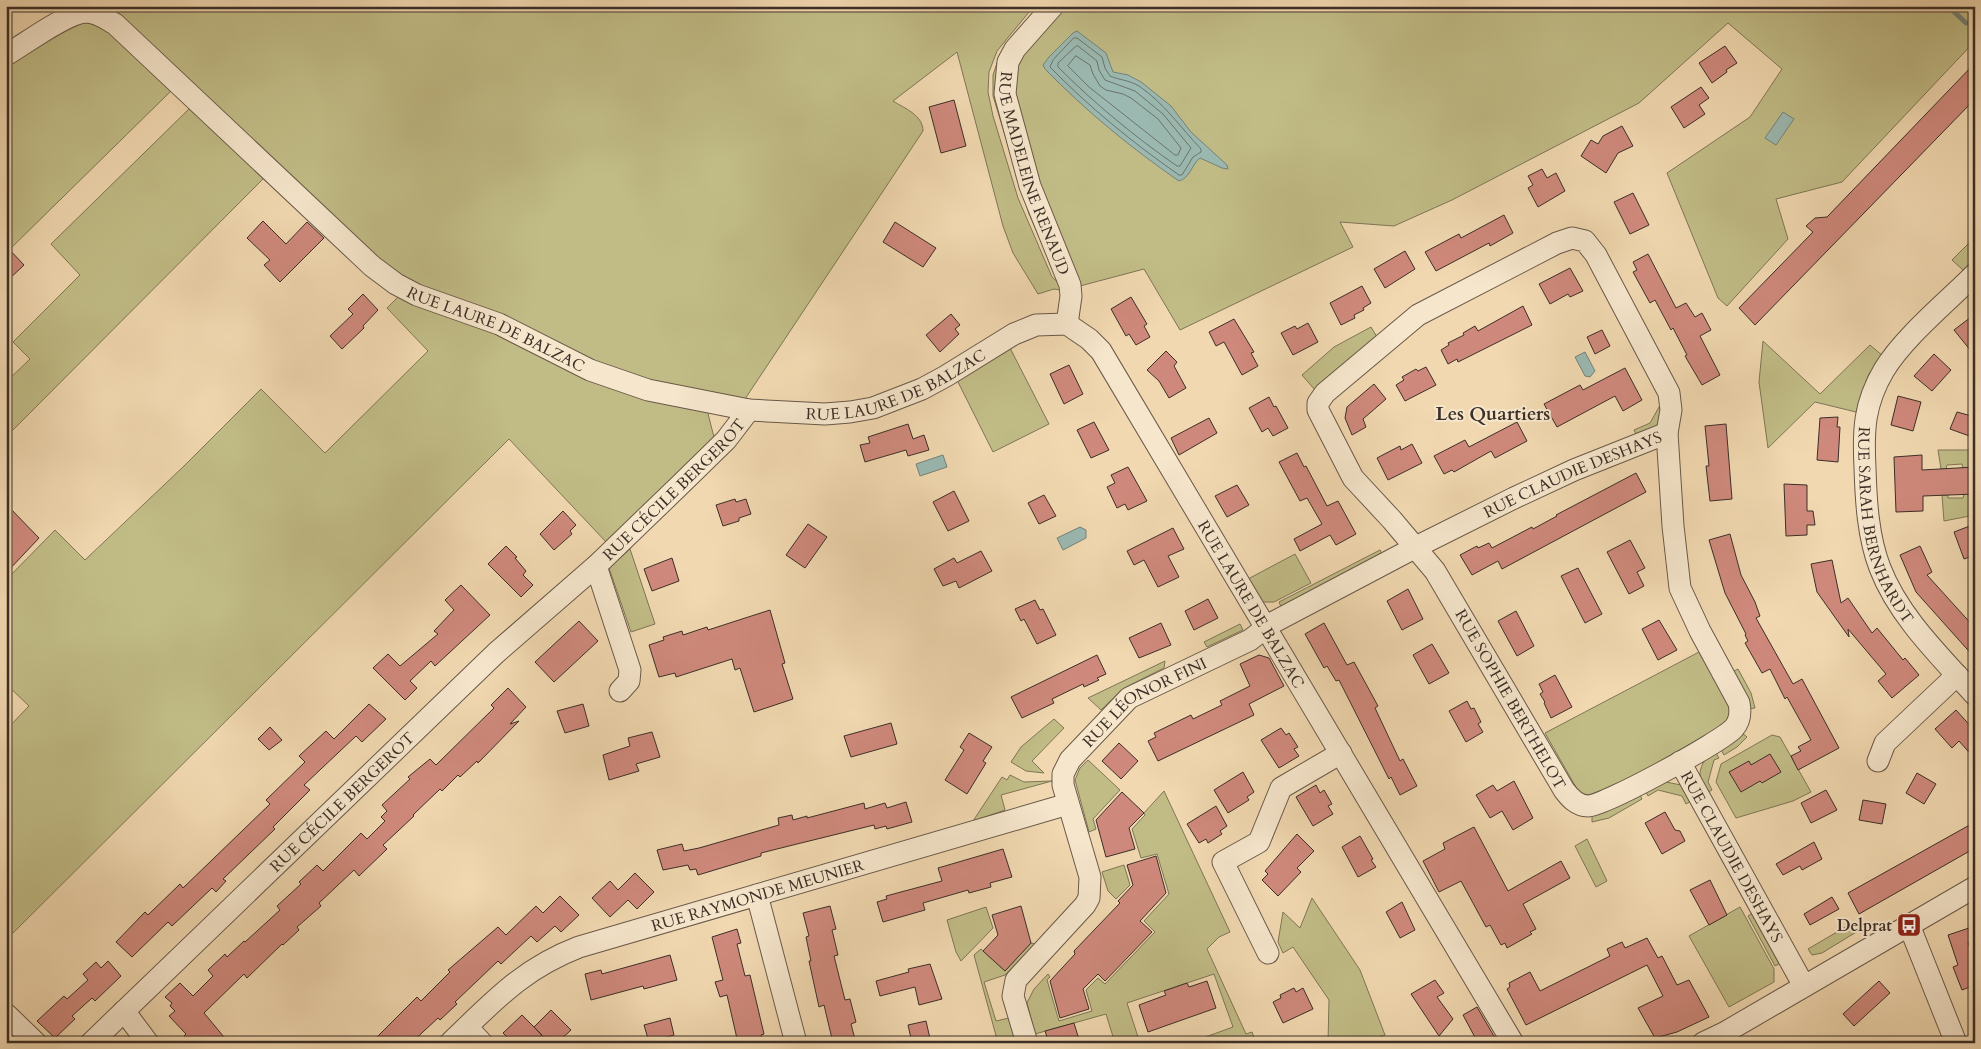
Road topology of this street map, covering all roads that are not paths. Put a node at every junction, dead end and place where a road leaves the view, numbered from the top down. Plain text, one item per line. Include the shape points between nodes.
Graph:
1 (1053, 6) edge
2 (6, 55) edge
3 (1973, 279) edge
4 (1067, 324) junction
5 (749, 410) junction
6 (1667, 433) junction
7 (1416, 547) junction
8 (596, 566) junction
9 (1266, 627) junction
10 (1957, 675) junction
11 (620, 691) dead end
12 (1975, 695) edge
13 (1341, 752) junction
14 (1878, 761) dead end
15 (1680, 762) junction
16 (1068, 804) junction
17 (1975, 887) edge
18 (757, 895) junction
19 (1909, 925) junction
20 (1268, 953) dead end
21 (1804, 986) junction
22 (124, 1011) junction
23 (6, 1014) edge
24 (467, 1027) junction
25 (36, 1043) edge
26 (91, 1043) edge
27 (148, 1043) edge
28 (450, 1043) edge
29 (482, 1043) edge
30 (796, 1043) edge
31 (1027, 1043) edge
32 (1513, 1043) edge
33 (1703, 1043) edge
34 (1956, 1043) edge

1 - 4 street, RUE MADELEINE RENAUD via 1015,49 1008,62 1005,94 1030,186 1070,285
2 - 5 street, RUE LAURE DE BALZAC via 77,14 97,14 115,24 372,266 396,284 433,302 499,324 590,370 628,384
3 - 10 street, RUE SARAH BERNHARDT via 1910,338 1885,368 1870,397 1864,442 1865,489 1880,568 1910,620
4 - 5 street, RUE LAURE DE BALZAC via 1028,327 946,376 873,408 825,414
4 - 9 street, RUE LAURE DE BALZAC via 1102,351
5 - 8 street, RUE CÉCILE BERGEROT via 726,440
6 - 7 street, RUE CLAUDIE DESHAYS via 1574,470
6 - 7 street via 1671,410 1669,393 1591,246 1578,238 1557,243 1418,315 1325,393 1318,403 1319,415 1353,478
6 - 15 street, RUE CLAUDIE DESHAYS via 1680,588 1740,709 1739,721 1729,733
7 - 9 street, RUE CLAUDIE DESHAYS
7 - 15 street, RUE SOPHIE BERTHELOT via 1436,571 1564,790 1575,802 1583,806 1598,805
8 - 11 street, RUE CÉCILE BERGEROT via 630,670 628,681
8 - 22 street, RUE CÉCILE BERGEROT via 496,653
9 - 13 street, RUE LAURE DE BALZAC
9 - 16 street, RUE LÉONOR FINI via 1250,640 1129,698 1065,768 1063,785
10 - 12 street, RUE SARAH BERNHARDT
10 - 14 street via 1885,743
13 - 20 street via 1281,788 1259,842 1223,862
13 - 32 street, RUE LAURE DE BALZAC
15 - 21 street, RUE CLAUDIE DESHAYS
16 - 18 street, RUE RAYMONDE MEUNIER
16 - 31 street, RUE LÉONOR FINI via 1090,878 1088,898 1016,980 1014,996
17 - 19 street
18 - 24 street, RUE RAYMONDE MEUNIER via 558,955 514,982
18 - 30 street
19 - 21 street
19 - 34 street
21 - 33 street
22 - 26 street, RUE CÉCILE BERGEROT
22 - 27 street
23 - 25 street
24 - 28 street, RUE RAYMONDE MEUNIER
24 - 29 street

